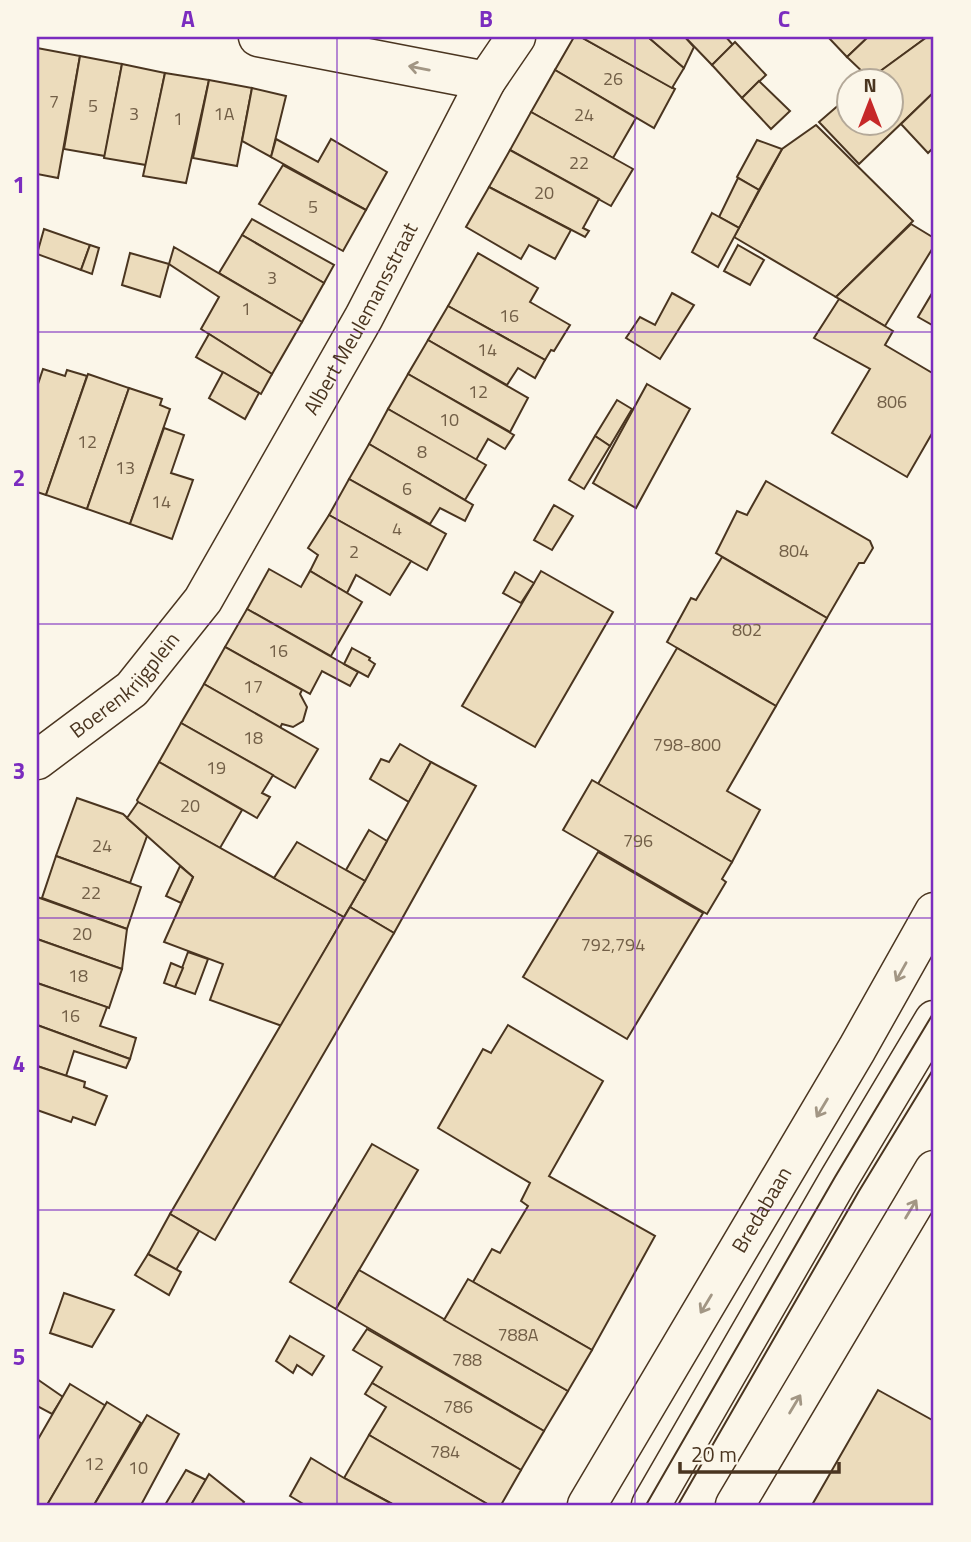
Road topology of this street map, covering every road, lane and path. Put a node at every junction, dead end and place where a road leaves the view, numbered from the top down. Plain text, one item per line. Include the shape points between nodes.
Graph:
1 (258, 37) edge
2 (516, 37) edge
3 (486, 81) junction
4 (203, 600) joint
5 (37, 761) edge
6 (934, 912) edge
7 (934, 1020) edge
8 (934, 1060) edge
9 (934, 1170) edge
10 (587, 1505) edge
11 (651, 1505) edge
12 (674, 1505) edge
13 (735, 1505) edge

3 -> 1 street
2 - 3 street, Albert Meulemansstraat
3 - 4 street, Albert Meulemansstraat via 364,317
4 - 5 street, Boerenkrijgplein via 132,689
6 -> 10 street, Bredabaan
7 - 11 street
8 - 12 street
13 -> 9 street

